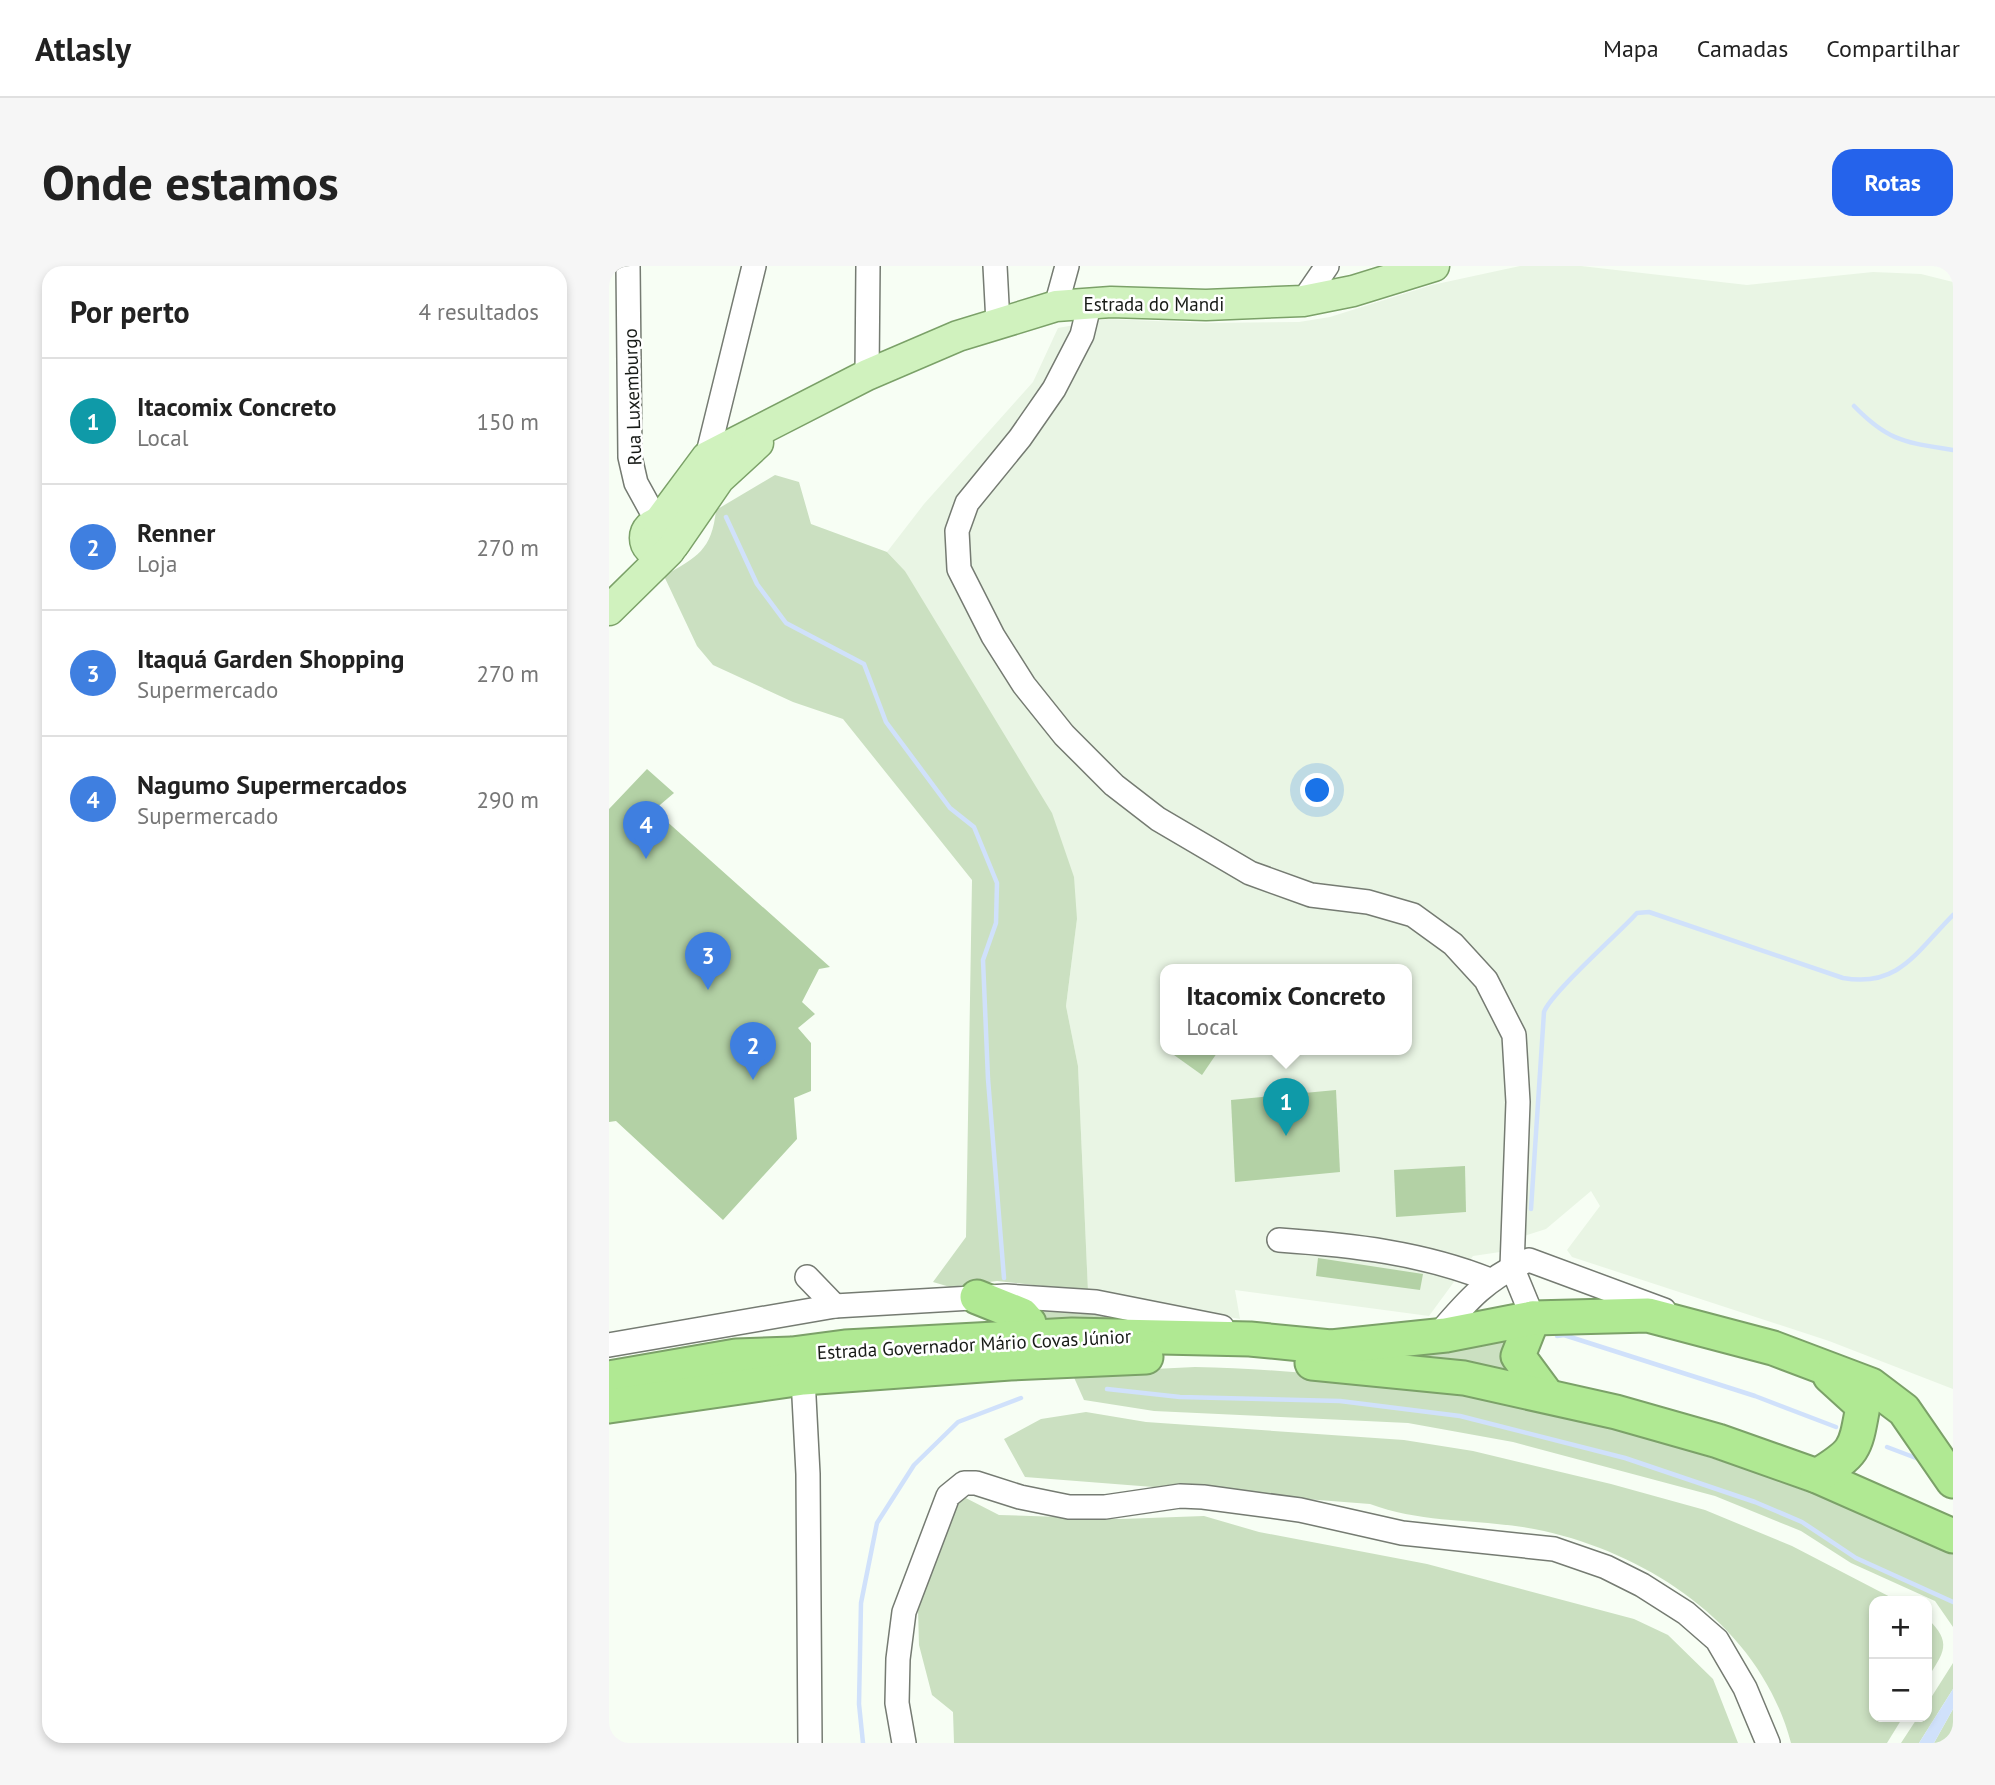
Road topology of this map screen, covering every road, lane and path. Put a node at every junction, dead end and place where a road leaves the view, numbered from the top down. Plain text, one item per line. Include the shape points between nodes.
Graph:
1 (628, 266) edge
2 (754, 266) edge
3 (868, 266) edge
4 (995, 266) edge
5 (1067, 266) edge
6 (1327, 266) edge
7 (1434, 266) edge
8 (1303, 300) junction
9 (1090, 302) junction
10 (1056, 306) junction
11 (998, 323) junction
12 (867, 375) junction
13 (805, 406) junction
14 (707, 457) junction
15 (661, 539) junction
16 (609, 608) edge
17 (1279, 1240) dead end
18 (1512, 1267) junction
19 (807, 1277) dead end
20 (1490, 1280) junction
21 (977, 1297) junction
22 (835, 1306) junction
23 (1533, 1318) junction
24 (1437, 1336) junction
25 (1028, 1338) junction
26 (1251, 1339) junction
27 (1749, 1341) junction
28 (609, 1345) edge
29 (987, 1365) junction
30 (1817, 1365) junction
31 (609, 1378) edge
32 (803, 1378) junction
33 (1546, 1394) junction
34 (609, 1406) edge
35 (1817, 1476) junction
36 (1953, 1481) edge
37 (1953, 1536) edge
38 (810, 1743) edge
39 (904, 1743) edge
40 (1768, 1743) edge

1 - 15 street, Rua Luxemburgo via 630,457 636,483
2 - 14 street
3 - 12 street
4 - 11 street
5 - 10 street
6 - 8 street
7 - 8 main road, Estrada do Mandi
8 - 9 main road, Estrada do Mandi via 1206,305
9 - 10 main road, Estrada do Mandi
9 - 18 street via 1082,335 1054,389 967,503 957,531 959,569 1024,685 1064,735 1114,785 1158,819 1249,873 1311,895 1368,902 1413,915 1453,944 1486,981 1514,1035 1518,1114
10 - 11 main road, Estrada do Mandi
11 - 12 main road, Estrada do Mandi
12 - 13 main road, Estrada do Mandi
13 - 14 main road, Estrada do Mandi
13 - 15 main road, Estrada do Mandi via 730,467
14 - 15 main road, Estrada do Mandi
15 - 16 main road, Estrada do Mandi
17 - 20 street via 1392,1252
18 - 20 street
18 - 23 street
18 - 27 street via 1529,1260
19 - 22 street
20 - 24 street
21 - 22 street
21 - 25 highway via 1022,1315 1029,1323
21 - 26 street via 1096,1301 1219,1326
22 - 28 street
23 - 24 highway, Estrada Governador Mário Covas Júnior
23 - 27 highway, Estrada Governador Mário Covas Júnior via 1648,1315
23 - 33 highway via 1518,1356
24 - 26 highway, Estrada Governador Mário Covas Júnior via 1331,1347
25 - 26 highway, Estrada Governador Mário Covas Júnior
25 - 29 highway via 1019,1351
25 - 31 highway, Estrada Governador Mário Covas Júnior via 736,1356
27 - 30 highway, Estrada Governador Mário Covas Júnior
29 - 32 highway, Estrada Governador Mário Covas Júnior
29 - 33 highway, Estrada Governador Mário Covas Júnior via 1175,1356 1279,1360 1464,1378
30 - 35 highway via 1863,1406 1856,1444 1847,1458
30 - 36 highway, Estrada Governador Mário Covas Júnior via 1871,1385 1903,1410
32 - 34 highway, Estrada Governador Mário Covas Júnior
32 - 38 street
33 - 35 highway, Estrada Governador Mário Covas Júnior via 1718,1441
35 - 37 highway, Estrada Governador Mário Covas Júnior
39 - 40 street via 897,1703 905,1612 949,1496 964,1483 976,1483 1069,1507 1203,1497 1300,1510 1402,1533 1554,1549 1642,1585 1717,1640 1745,1688

